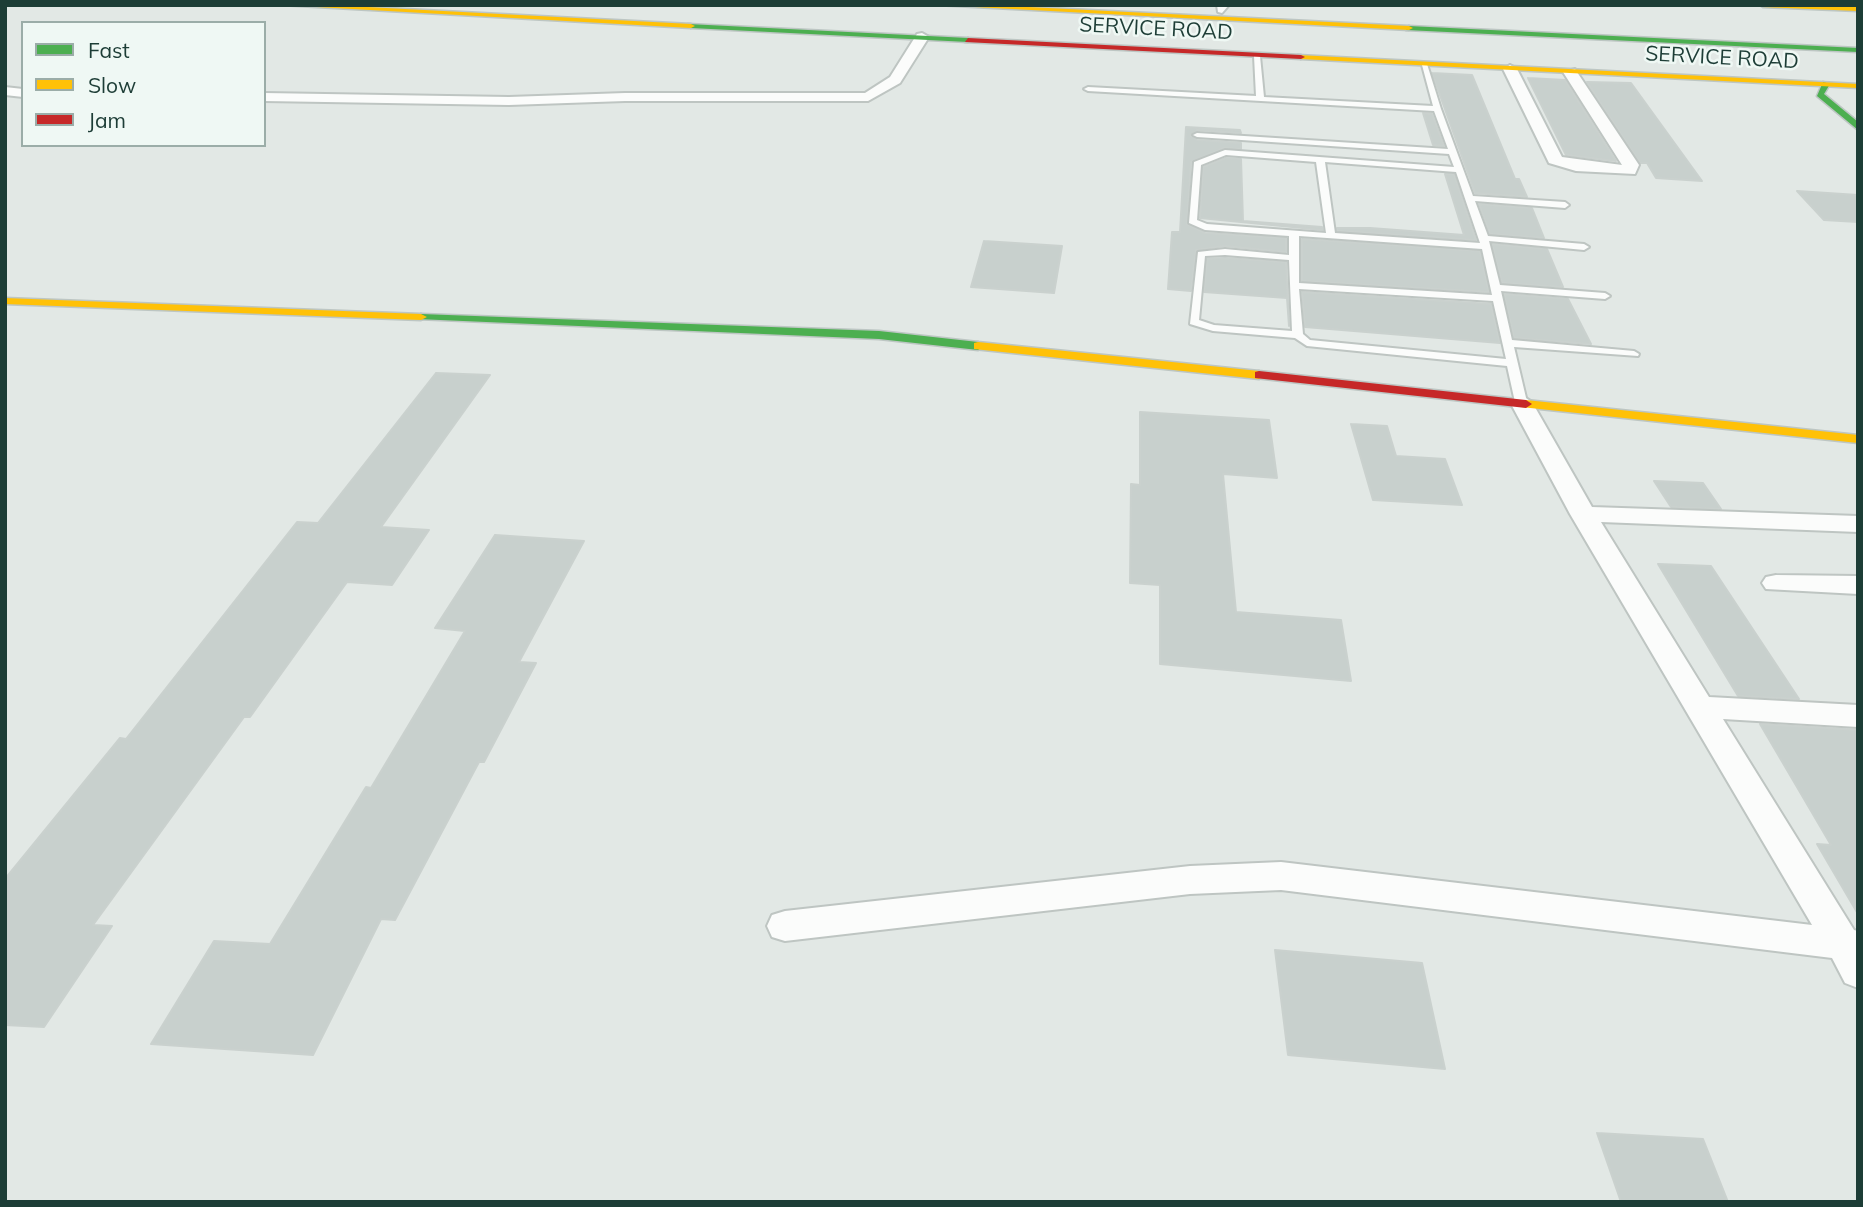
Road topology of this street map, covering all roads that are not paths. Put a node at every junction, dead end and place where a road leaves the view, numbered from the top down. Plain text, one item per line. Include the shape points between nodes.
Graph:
1 (284, 5) edge
2 (940, 5) edge
3 (1147, 5) edge
4 (1763, 5) edge
5 (970, 7) edge
6 (1222, 7) edge
7 (1858, 9) edge
8 (1094, 13) junction
9 (1026, 35) junction
10 (922, 37) junction
11 (1858, 39) edge
12 (1774, 46) junction
13 (1858, 50) edge
14 (1257, 56) junction
15 (1425, 65) junction
16 (1510, 69) junction
17 (1570, 72) junction
18 (1826, 84) junction
19 (1858, 86) edge
20 (1088, 89) dead end
21 (266, 97) edge
22 (1260, 99) junction
23 (1858, 108) edge
24 (1437, 109) junction
25 (1858, 127) edge
26 (1198, 135) dead end
27 (1453, 152) junction
28 (1320, 159) junction
29 (1458, 170) junction
30 (1469, 198) junction
31 (1565, 205) dead end
32 (1294, 233) junction
33 (1331, 235) junction
34 (1483, 242) junction
35 (1584, 247) dead end
36 (1294, 258) junction
37 (1294, 286) junction
38 (5, 289) edge
39 (1496, 293) junction
40 (1605, 296) dead end
41 (5, 301) edge
42 (1298, 335) junction
43 (1508, 343) junction
44 (1634, 354) dead end
45 (1513, 363) junction
46 (1520, 394) junction
47 (1858, 424) edge
48 (1858, 439) edge
49 (1583, 514) junction
50 (1858, 524) edge
51 (1776, 583) dead end
52 (1858, 585) edge
53 (1700, 707) junction
54 (1858, 716) edge
55 (785, 926) dead end
56 (1853, 953) edge

1 - 10 street, SERVICE ROAD
2 - 5 street
3 - 6 street
4 - 7 street
5 - 8 street
5 - 9 street via 1013,16
6 - 11 street
8 - 9 street via 1068,15
8 - 12 street
9 - 10 street, SERVICE ROAD
9 - 14 street, SERVICE ROAD
10 - 21 street via 895,80 867,97 509,102
12 - 13 street
12 - 18 street
14 - 15 street, SERVICE ROAD
14 - 22 lane
15 - 16 street, SERVICE ROAD
15 - 24 lane
16 - 17 street, SERVICE ROAD
16 - 17 street via 1555,160 1629,170 1631,165
17 - 18 street, SERVICE ROAD
18 - 19 street, SERVICE ROAD
18 - 23 street
18 - 25 street via 1820,94
20 - 22 lane
22 - 24 lane
24 - 27 lane
26 - 27 lane
27 - 29 lane
28 - 29 lane
28 - 32 lane via 1225,152 1197,164 1192,221 1205,227
28 - 33 lane
29 - 30 lane
30 - 31 lane
30 - 34 lane
32 - 33 lane
32 - 36 lane
33 - 34 lane
34 - 35 lane
34 - 39 lane
36 - 37 lane
36 - 42 lane via 1201,254 1194,321 1213,328
37 - 39 lane
37 - 42 lane
38 - 46 street via 884,322
39 - 40 lane
39 - 43 lane
41 - 46 street via 879,335
42 - 45 lane via 1320,346
43 - 44 lane
43 - 45 lane
45 - 46 lane
46 - 47 street
46 - 48 street
46 - 49 street
49 - 50 street
49 - 53 street
51 - 52 street
53 - 54 street
53 - 56 street
55 - 56 street via 1190,880 1281,876

